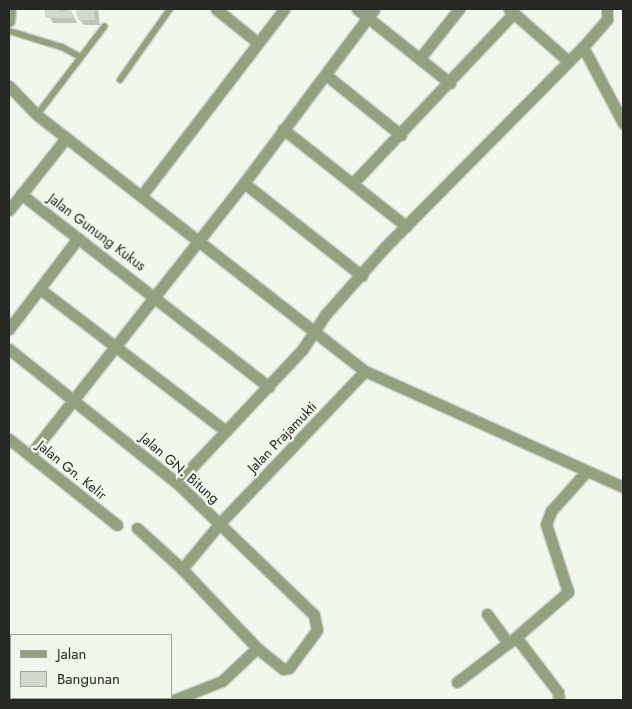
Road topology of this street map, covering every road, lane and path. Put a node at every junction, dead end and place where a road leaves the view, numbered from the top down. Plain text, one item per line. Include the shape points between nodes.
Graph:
1 (10, 9) edge
2 (170, 9) edge
3 (216, 9) edge
4 (284, 9) edge
5 (357, 9) edge
6 (459, 9) edge
7 (607, 9) edge
8 (511, 11) edge
9 (371, 13) edge
10 (9, 21) edge
11 (104, 26) dead end
12 (9, 32) edge
13 (258, 42) junction
14 (582, 47) junction
15 (81, 57) junction
16 (420, 58) junction
17 (568, 61) junction
18 (326, 74) junction
19 (120, 80) dead end
20 (450, 83) junction
21 (9, 86) edge
22 (37, 115) junction
23 (623, 123) edge
24 (283, 129) junction
25 (401, 135) junction
26 (66, 138) junction
27 (244, 182) junction
28 (353, 183) junction
29 (21, 194) junction
30 (142, 195) junction
31 (9, 210) edge
32 (406, 226) junction
33 (78, 238) junction
34 (198, 240) junction
35 (362, 276) junction
36 (40, 289) junction
37 (154, 294) junction
38 (9, 329) edge
39 (315, 332) junction
40 (114, 345) junction
41 (9, 349) edge
42 (365, 371) junction
43 (270, 386) junction
44 (72, 397) junction
45 (226, 431) junction
46 (9, 439) edge
47 (30, 455) junction
48 (586, 472) junction
49 (177, 483) junction
50 (623, 487) edge
51 (220, 523) junction
52 (117, 524) dead end
53 (137, 528) dead end
54 (182, 568) junction
55 (487, 614) dead end
56 (512, 640) junction
57 (257, 648) junction
58 (457, 682) dead end
59 (174, 700) edge
60 (559, 700) edge

1 - 10 street
2 - 19 lane
3 - 13 street
4 - 13 street
5 - 9 street
6 - 16 street
7 - 14 street via 607,18
8 - 17 street
8 - 20 street
9 - 16 street
9 - 18 street
11 - 15 lane
12 - 15 lane via 62,46
13 - 30 street
14 - 17 street
14 - 23 street
15 - 22 lane
16 - 20 street
17 - 32 street
18 - 24 street
18 - 25 street
20 - 25 street
21 - 22 street
22 - 26 street
24 - 27 street
24 - 28 street
25 - 28 street
26 - 29 street
26 - 30 street
27 - 34 street
27 - 35 street
28 - 32 street
29 - 31 street
29 - 33 street, Jalan Gunung Kukus
30 - 34 street
32 - 35 street
33 - 36 street
33 - 37 street, Jalan Gunung Kukus
34 - 37 street
34 - 39 street
35 - 39 street via 325,315
36 - 38 street
36 - 40 street
37 - 40 street
37 - 43 street, Jalan Gunung Kukus
39 - 42 street
39 - 43 street
40 - 44 street
40 - 45 street
41 - 44 street, Jalan GN. Bitung
42 - 48 street
42 - 51 street, Jalan Prajamukti
43 - 45 street
44 - 47 street
44 - 49 street, Jalan GN. Bitung
45 - 49 street
46 - 47 street, Jalan Gn. Kelir
47 - 52 street, Jalan Gn. Kelir
48 - 50 street
48 - 56 street via 547,520 568,585 567,595
49 - 51 street, Jalan GN. Bitung
51 - 54 street, Jalan Prajamukti
51 - 57 street, Jalan GN. Bitung via 307,606 318,624 289,668 283,669
53 - 54 street
54 - 57 street
55 - 56 street
56 - 58 street
56 - 60 street via 558,692
57 - 59 street via 222,681

